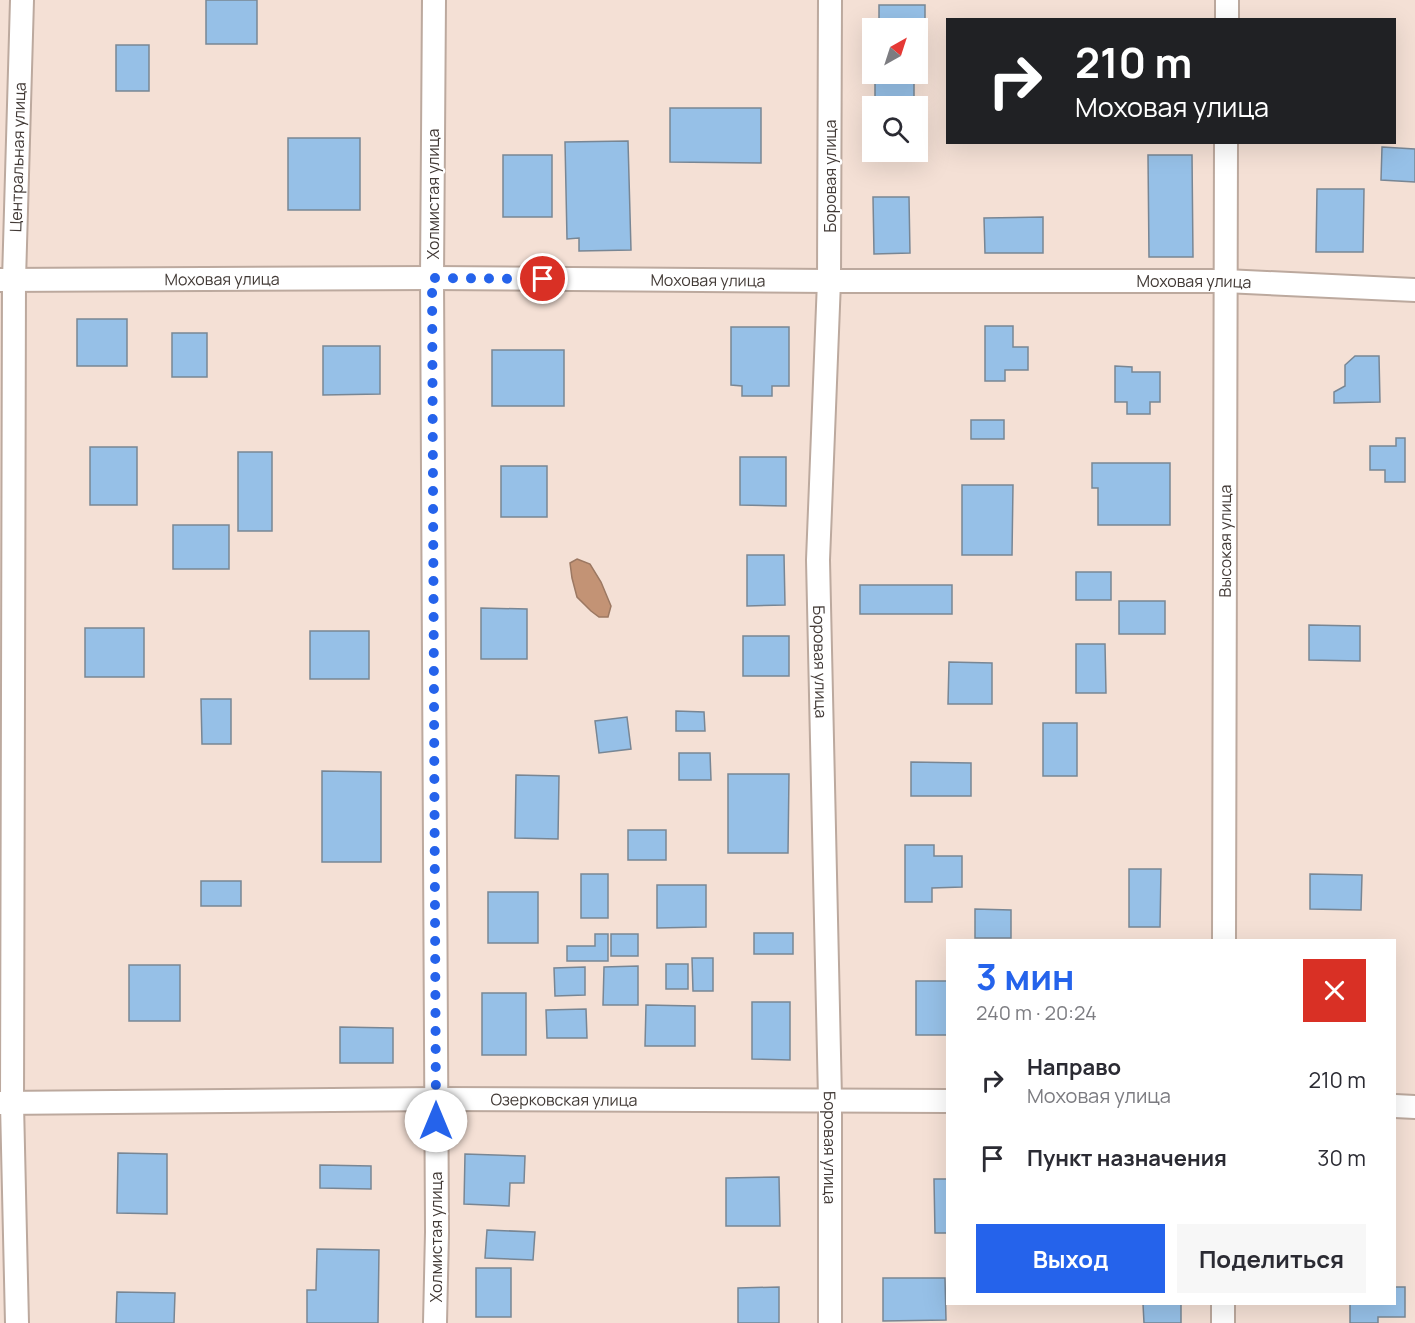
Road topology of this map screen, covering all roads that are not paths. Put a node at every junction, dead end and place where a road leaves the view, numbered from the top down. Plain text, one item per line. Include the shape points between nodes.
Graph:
1 (22, 0) edge
2 (434, 0) edge
3 (830, 0) edge
4 (1227, 0) edge
5 (1227, 18) edge
6 (1226, 144) edge
7 (432, 278) junction
8 (7, 280) edge
9 (829, 281) junction
10 (1225, 281) junction
11 (1415, 290) edge
12 (1224, 939) edge
13 (436, 1099) junction
14 (830, 1099) junction
15 (946, 1101) edge
16 (6, 1103) edge
17 (1396, 1106) edge
18 (1415, 1107) edge
19 (1223, 1305) edge
20 (17, 1323) edge
21 (435, 1323) edge
22 (830, 1323) edge
23 (1222, 1323) edge

1 - 8 street, Центральная улица
2 - 7 street, Холмистая улица
3 - 9 street, Боровая улица
4 - 5 street
6 - 10 street, Высокая улица
7 - 8 street, Моховая улица
7 - 9 street, Моховая улица
7 - 13 street, Холмистая улица
8 - 16 street, Центральная улица
9 - 10 street, Моховая улица
9 - 14 street, Боровая улица via 818,560
10 - 11 street, Моховая улица
10 - 12 street, Высокая улица
13 - 14 street, Озерковская улица
13 - 16 street, Озерковская улица
13 - 21 street, Холмистая улица
14 - 15 street, Озерковская улица
14 - 22 street, Боровая улица
16 - 20 street, Центральная улица
17 - 18 street
19 - 23 street

